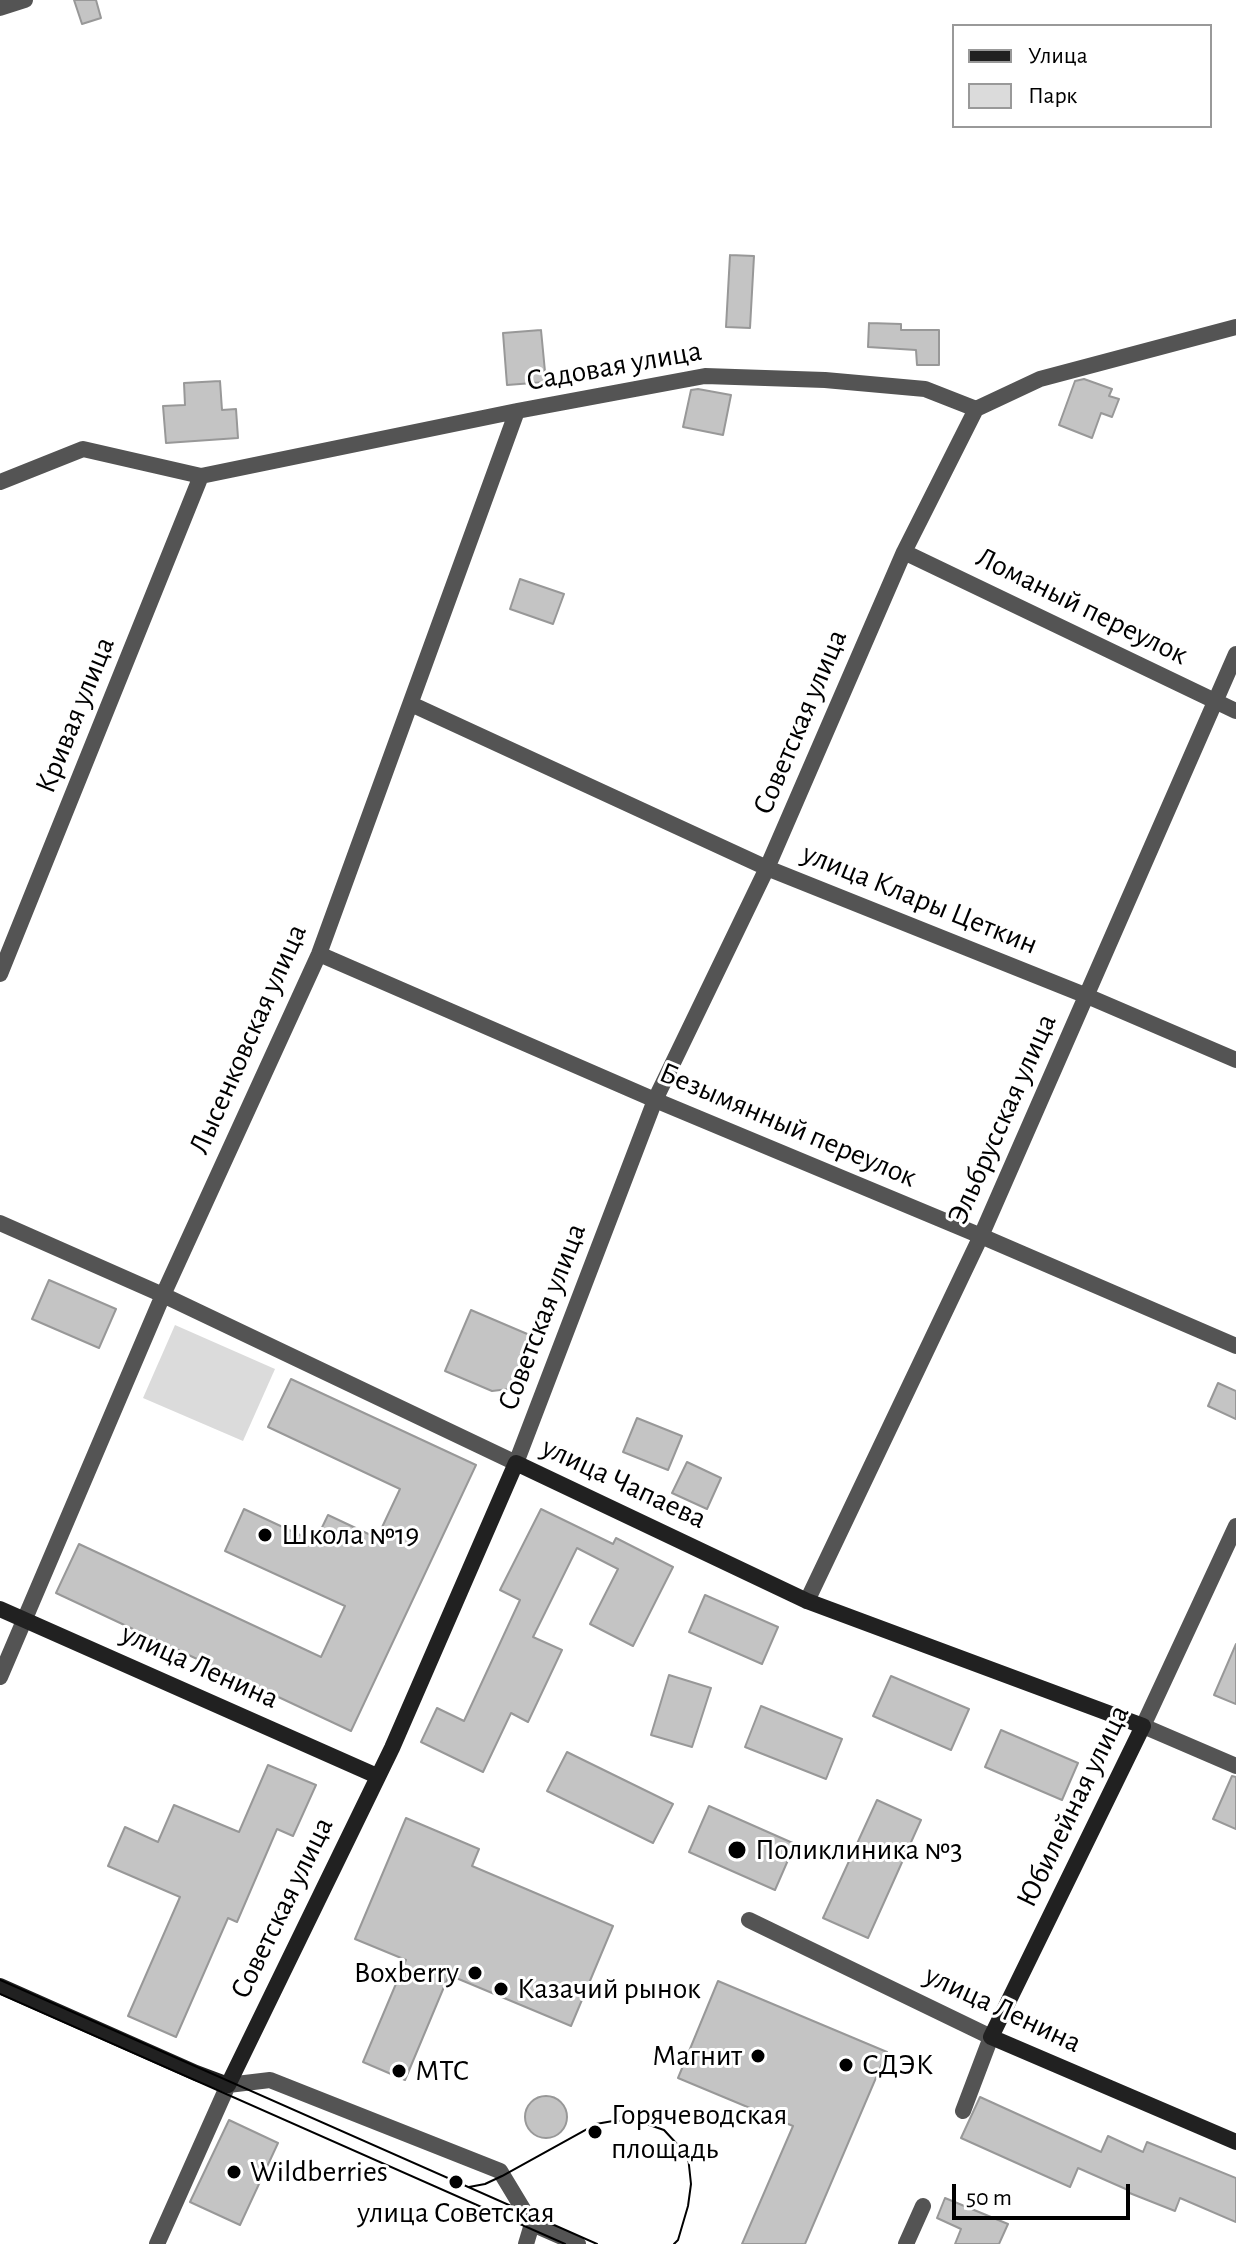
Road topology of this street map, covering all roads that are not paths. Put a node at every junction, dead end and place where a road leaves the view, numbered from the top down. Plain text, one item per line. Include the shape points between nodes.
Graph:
1 (25, 0) edge
2 (0, 8) edge
3 (1236, 327) edge
4 (976, 409) junction
5 (517, 411) junction
6 (201, 476) junction
7 (0, 482) edge
8 (904, 552) junction
9 (1236, 654) edge
10 (1215, 701) junction
11 (411, 704) junction
12 (1236, 711) edge
13 (767, 868) junction
14 (319, 954) junction
15 (0, 974) edge
16 (1087, 996) junction
17 (1236, 1060) edge
18 (655, 1100) junction
19 (0, 1223) edge
20 (981, 1236) junction
21 (163, 1295) junction
22 (1236, 1346) edge
23 (516, 1463) junction
24 (1236, 1526) edge
25 (807, 1601) junction
26 (0, 1609) edge
27 (25, 1619) junction
28 (0, 1677) edge
29 (1143, 1726) junction
30 (1236, 1766) edge
31 (377, 1776) junction
32 (749, 1920) dead end
33 (0, 1986) edge
34 (991, 2037) junction
35 (228, 2085) junction
36 (963, 2111) dead end
37 (1236, 2142) edge
38 (923, 2206) dead end
39 (532, 2224) junction
40 (157, 2244) edge
41 (526, 2244) edge
42 (578, 2244) edge
43 (906, 2244) edge

1 - 2 street
3 - 4 street via 1040,379
4 - 5 street, Садовая улица via 925,389 705,376
4 - 8 street, Советская улица
5 - 6 street, Садовая улица
5 - 11 street, Лысенковская улица
6 - 7 street, Садовая улица via 83,449
6 - 15 street, Кривая улица
8 - 10 street, Ломаный переулок
8 - 13 street, Советская улица
9 - 10 street, Эльбрусская улица
10 - 12 street, Ломаный переулок
10 - 16 street, Эльбрусская улица
11 - 13 street, улица Клары Цеткин
11 - 14 street, Лысенковская улица
13 - 16 street, улица Клары Цеткин
13 - 18 street, Советская улица
14 - 18 street, Безымянный переулок
14 - 21 street, Лысенковская улица
16 - 17 street, улица Клары Цеткин
16 - 20 street, Эльбрусская улица
18 - 20 street, Безымянный переулок
18 - 23 street, Советская улица
19 - 21 street, улица Чапаева
20 - 22 street, Безымянный переулок
20 - 25 street, Эльбрусская улица
21 - 23 street, улица Чапаева
21 - 27 street, Лысенковская улица
23 - 25 main road, улица Чапаева
23 - 31 main road, Советская улица
24 - 29 street, Юбилейная улица
25 - 29 main road, улица Чапаева
26 - 27 main road, улица Ленина
27 - 28 street, Лысенковская улица
27 - 31 main road, улица Ленина
29 - 30 street, улица Чапаева
29 - 34 main road, Юбилейная улица
31 - 35 main road, Советская улица
32 - 34 street, улица Ленина
33 - 35 main road
34 - 36 street, Юбилейная улица
34 - 37 main road, улица Ленина
35 - 39 street via 270,2080 500,2171
35 - 40 street, Советская улица
38 - 43 street
39 - 41 street
39 - 42 street

